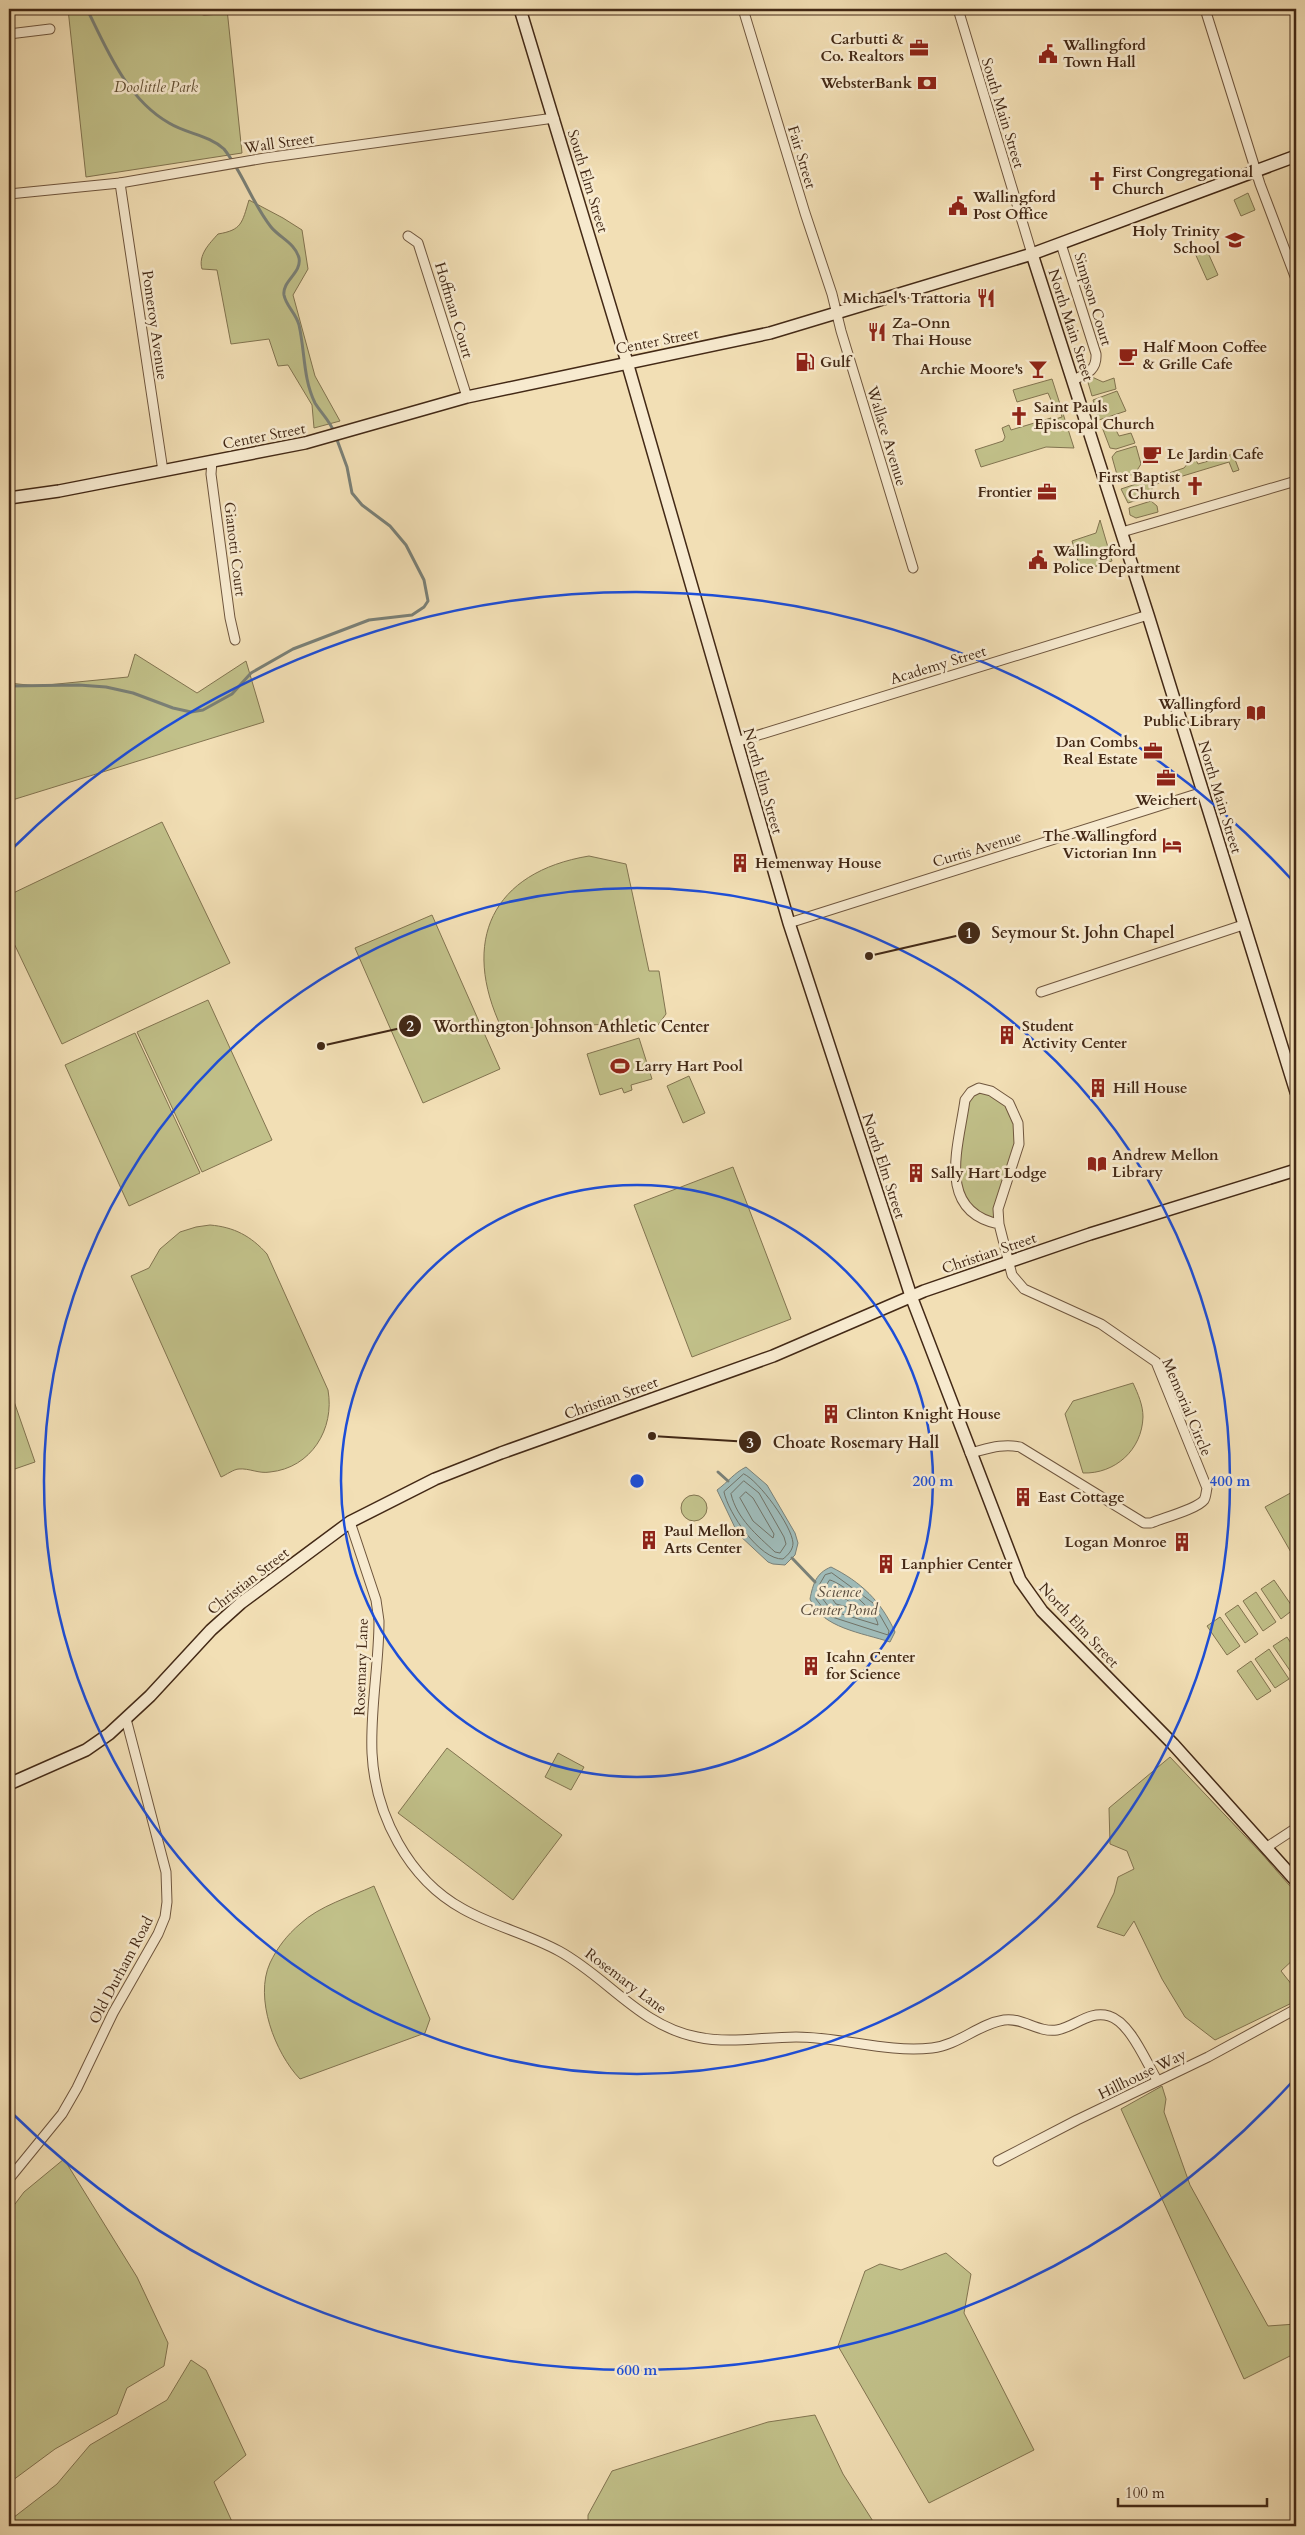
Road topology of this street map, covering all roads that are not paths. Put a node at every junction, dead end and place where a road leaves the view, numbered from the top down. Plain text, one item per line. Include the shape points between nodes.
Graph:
1 (222, 9) edge
2 (520, 9) edge
3 (743, 9) edge
4 (958, 9) edge
5 (1205, 9) edge
6 (204, 10) dead end
7 (50, 29) dead end
8 (9, 34) edge
9 (554, 118) junction
10 (1296, 156) edge
11 (1256, 170) junction
12 (120, 183) junction
13 (9, 194) edge
14 (408, 236) dead end
15 (1061, 244) junction
16 (1032, 254) junction
17 (1296, 279) edge
18 (836, 313) junction
19 (627, 362) junction
20 (1072, 380) junction
21 (467, 397) junction
22 (212, 461) junction
23 (163, 472) junction
24 (1296, 480) edge
25 (9, 498) edge
26 (1122, 532) junction
27 (913, 568) dead end
28 (1148, 615) junction
29 (235, 640) dead end
30 (736, 742) junction
31 (1202, 792) junction
32 (789, 922) junction
33 (1243, 925) junction
34 (1041, 992) dead end
35 (1296, 1092) edge
36 (1296, 1170) edge
37 (999, 1224) junction
38 (1007, 1262) junction
39 (911, 1296) junction
40 (970, 1453) junction
41 (350, 1522) junction
42 (126, 1719) junction
43 (9, 1784) edge
44 (1296, 1828) edge
45 (1267, 1847) junction
46 (1296, 1881) edge
47 (1296, 2009) edge
48 (1157, 2080) junction
49 (998, 2161) dead end
50 (9, 2179) edge

1 - 6 street
2 - 9 main road, South Elm Street
3 - 18 street, Fair Street
4 - 16 street, South Main Street
5 - 11 street
7 - 8 street
9 - 12 street, Wall Street via 241,162
9 - 19 main road, South Elm Street
10 - 11 main road, Center Street
11 - 15 main road, Center Street
11 - 17 street
12 - 13 street, Wall Street
12 - 23 street, Pomeroy Avenue
14 - 21 street, Hoffman Court via 418,243
15 - 16 main road, Center Street
15 - 20 street, Simpson Court via 1096,354 1089,373
16 - 18 main road, Center Street
16 - 20 main road, North Main Street
18 - 19 main road, Center Street via 764,335
18 - 27 street, Wallace Avenue
19 - 21 main road, Center Street
19 - 30 main road, North Elm Street
20 - 26 main road, North Main Street
21 - 22 main road, Center Street via 324,439
22 - 23 main road, Center Street
22 - 29 street, Gianotti Court
23 - 25 main road, Center Street
24 - 26 street
26 - 28 main road, North Main Street
28 - 30 street, Academy Street
28 - 31 main road, North Main Street
30 - 32 main road, North Elm Street
31 - 32 street, Curtis Avenue
31 - 33 main road, North Main Street
32 - 39 main road, North Elm Street
33 - 34 street
33 - 35 main road, North Main Street
36 - 38 main road, Christian Street
37 - 37 street via 998,1209 1020,1132 1009,1103 979,1088 966,1100 954,1166 966,1207 977,1216
37 - 38 street
38 - 39 main road, Christian Street
38 - 40 street, Memorial Circle via 1012,1275 1024,1289 1101,1324 1156,1362 1206,1494 1204,1500 1196,1505 1144,1524 1020,1446 1004,1445
39 - 40 main road, North Elm Street
39 - 41 main road, Christian Street via 773,1356 435,1479
40 - 45 main road, North Elm Street via 1020,1580 1031,1599 1173,1744
41 - 42 main road, Christian Street via 241,1603
41 - 48 street, Rosemary Lane via 376,1600 378,1621 372,1744 376,1784 394,1834 412,1865 435,1889 460,1908 556,1949 583,1965 635,2009 674,2032 721,2040 796,2037 914,2050 960,2041 991,2023 1004,2020 1014,2019 1054,2031 1082,2018 1102,2014 1124,2024
42 - 43 main road, Christian Street via 86,1750
42 - 50 street, Old Durham Road via 166,1872 164,1917 62,2114
44 - 45 street
45 - 46 main road, North Elm Street
47 - 48 street, Hillhouse Way via 1208,2057
48 - 49 street, Hillhouse Way

